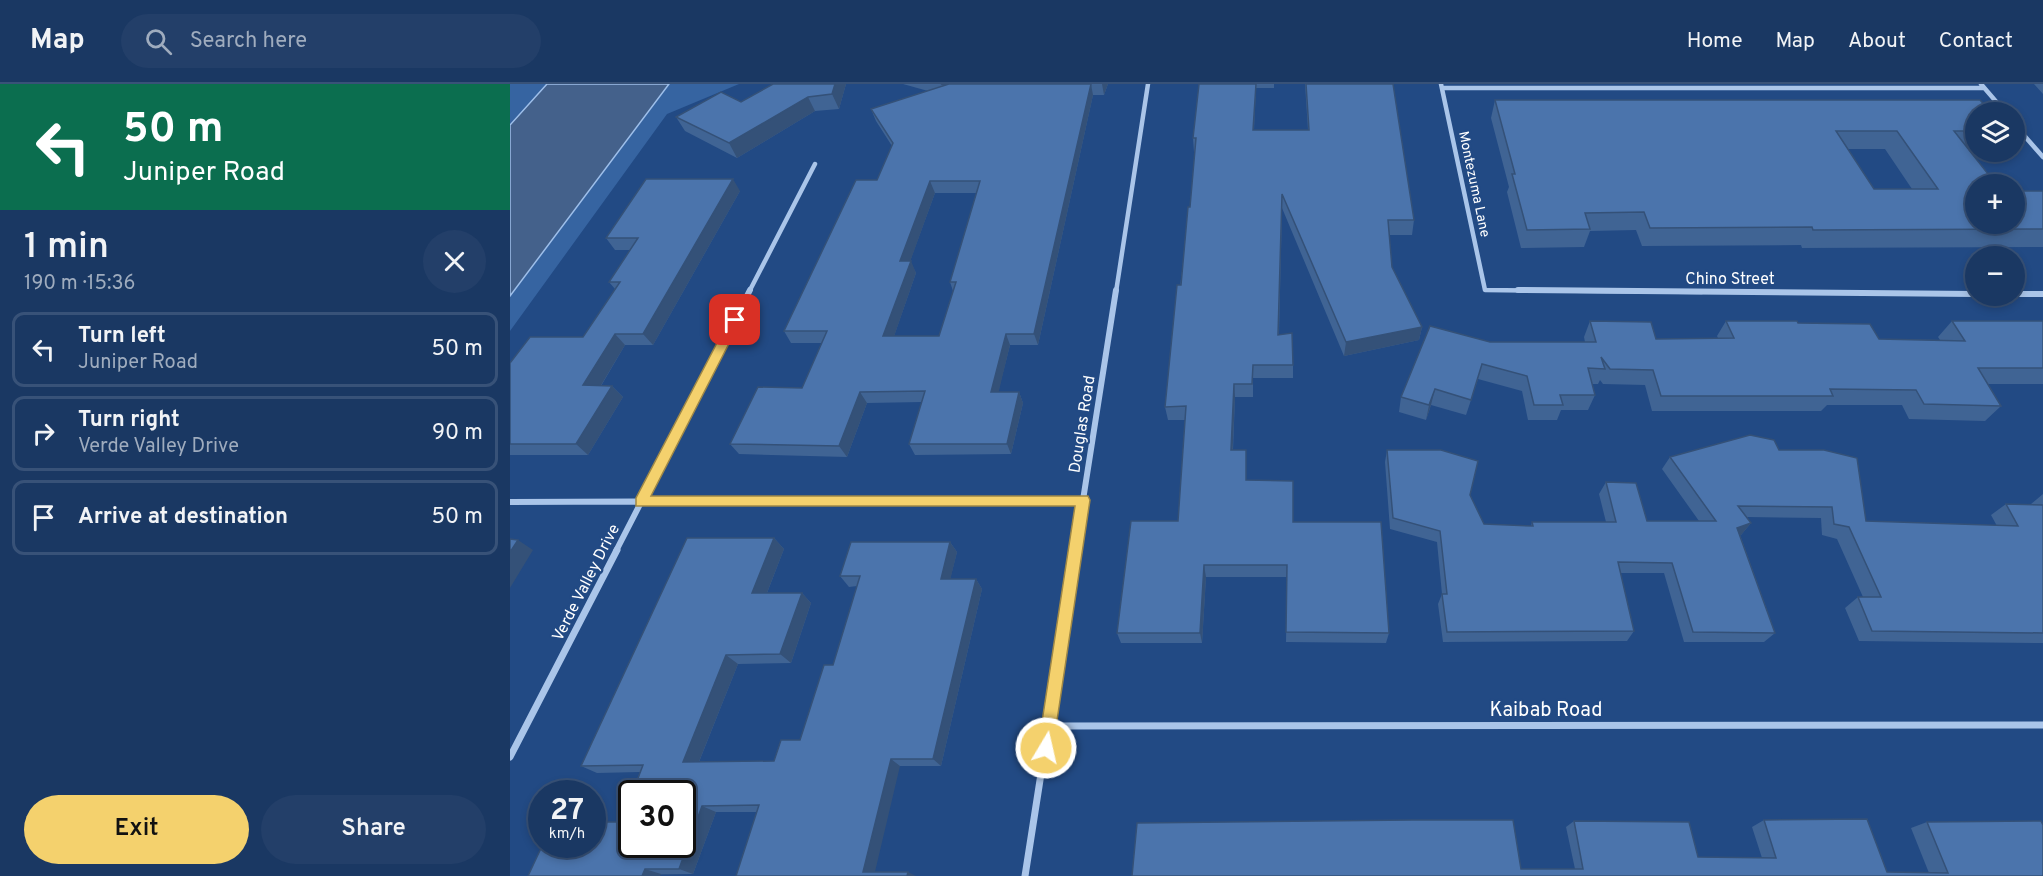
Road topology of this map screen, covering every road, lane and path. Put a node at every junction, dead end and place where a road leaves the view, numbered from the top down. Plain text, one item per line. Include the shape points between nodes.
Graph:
1 (1148, 84) edge
2 (1441, 86) edge
3 (1982, 86) edge
4 (1996, 102) edge
5 (2025, 137) edge
6 (2043, 157) edge
7 (815, 164) dead end
8 (1485, 290) joint
9 (1965, 294) edge
10 (2025, 294) edge
11 (2043, 294) edge
12 (1083, 500) junction
13 (510, 502) edge
14 (641, 502) junction
15 (2043, 725) edge
16 (1050, 726) junction
17 (510, 757) edge
18 (1025, 876) edge

1 - 12 street, Douglas Road
2 - 3 street
2 - 8 street, Montezuma Lane
3 - 4 street
5 - 6 street
7 - 14 street, Verde Valley Drive
8 - 9 street, Chino Street
10 - 11 street
12 - 14 street
12 - 16 street, Douglas Road
13 - 14 street
14 - 17 street, Verde Valley Drive
15 - 16 street, Kaibab Road
16 - 18 street, Douglas Road

